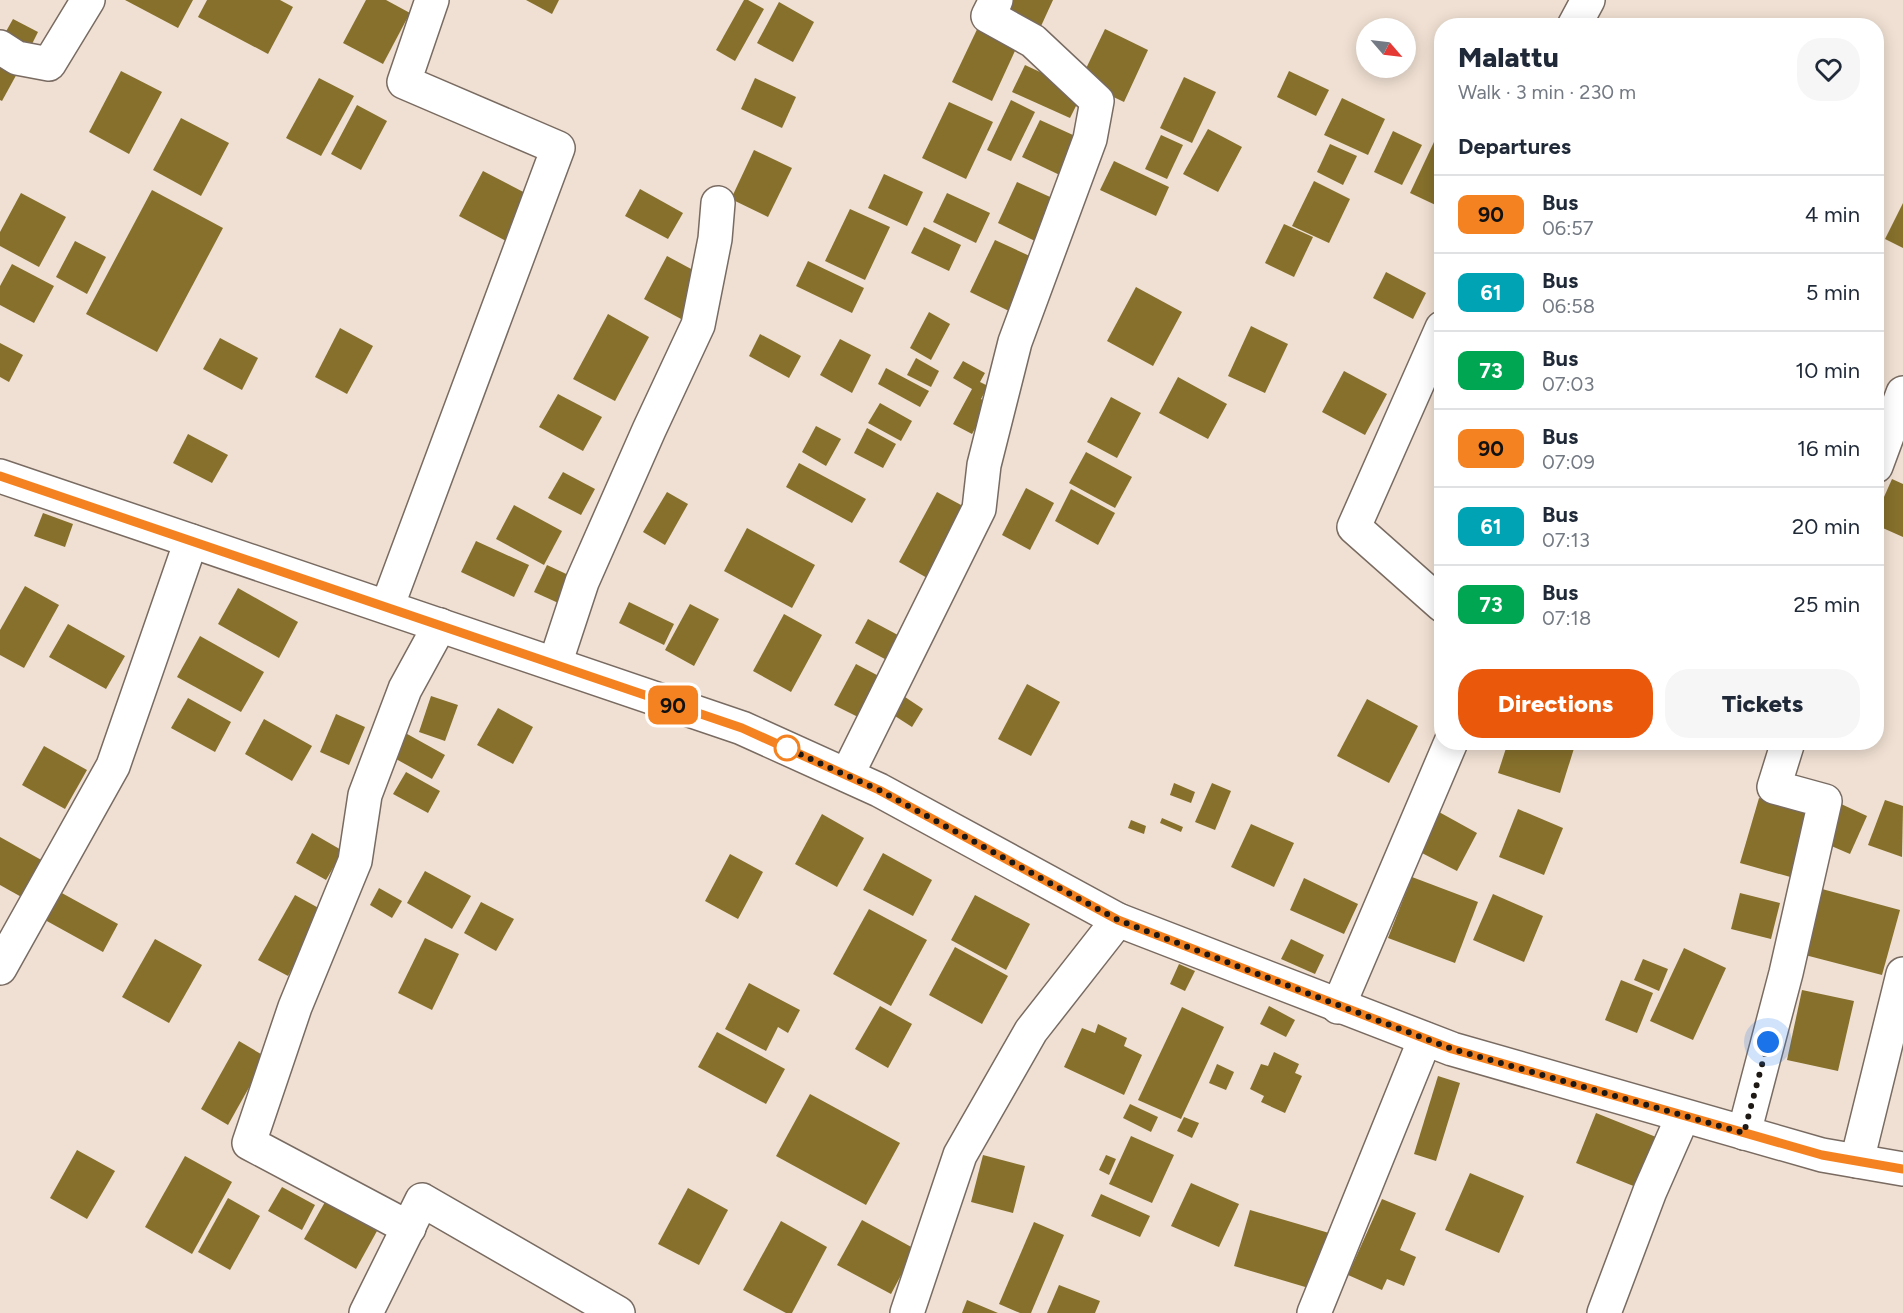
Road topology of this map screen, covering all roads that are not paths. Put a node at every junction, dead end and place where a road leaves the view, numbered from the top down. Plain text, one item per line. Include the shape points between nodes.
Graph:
1 (88, 0) edge
2 (432, 0) edge
3 (996, 0) edge
4 (1588, 0) edge
5 (1579, 18) edge
6 (0, 47) edge
7 (718, 203) dead end
8 (1434, 345) edge
9 (1903, 393) edge
10 (1884, 444) edge
11 (0, 476) edge
12 (191, 541) junction
13 (1434, 598) edge
14 (387, 607) junction
15 (440, 626) junction
16 (555, 664) junction
17 (1447, 750) edge
18 (1786, 750) edge
19 (847, 775) junction
20 (1118, 920) junction
21 (0, 968) edge
22 (1903, 974) edge
23 (1338, 1007) junction
24 (1425, 1039) junction
25 (1683, 1116) junction
26 (1744, 1133) junction
27 (1857, 1161) junction
28 (1903, 1169) edge
29 (409, 1228) junction
30 (366, 1313) edge
31 (618, 1313) edge
32 (908, 1313) edge
33 (1314, 1313) edge
34 (1604, 1313) edge

1 - 6 street via 49,64 17,58
2 - 14 street via 404,82 558,148
3 - 19 street via 988,16 1034,41 1097,101 1090,139 1015,342 984,465 979,509
4 - 5 street
7 - 16 street via 698,325 582,582
8 - 13 street via 1354,527
9 - 10 street
11 - 12 street
12 - 14 street
12 - 21 street via 113,766
14 - 15 street
15 - 16 street
15 - 29 street via 405,689 365,795 355,861 295,1007 249,1143
16 - 19 street via 742,728
17 - 23 street
18 - 26 street via 1774,787 1825,801
19 - 20 street
20 - 23 street
20 - 32 street via 1031,1031 960,1155
22 - 27 street
23 - 24 street
24 - 25 street
24 - 33 street
25 - 26 street
25 - 34 street
26 - 27 street
27 - 28 street
29 - 30 street
29 - 31 street via 422,1200

